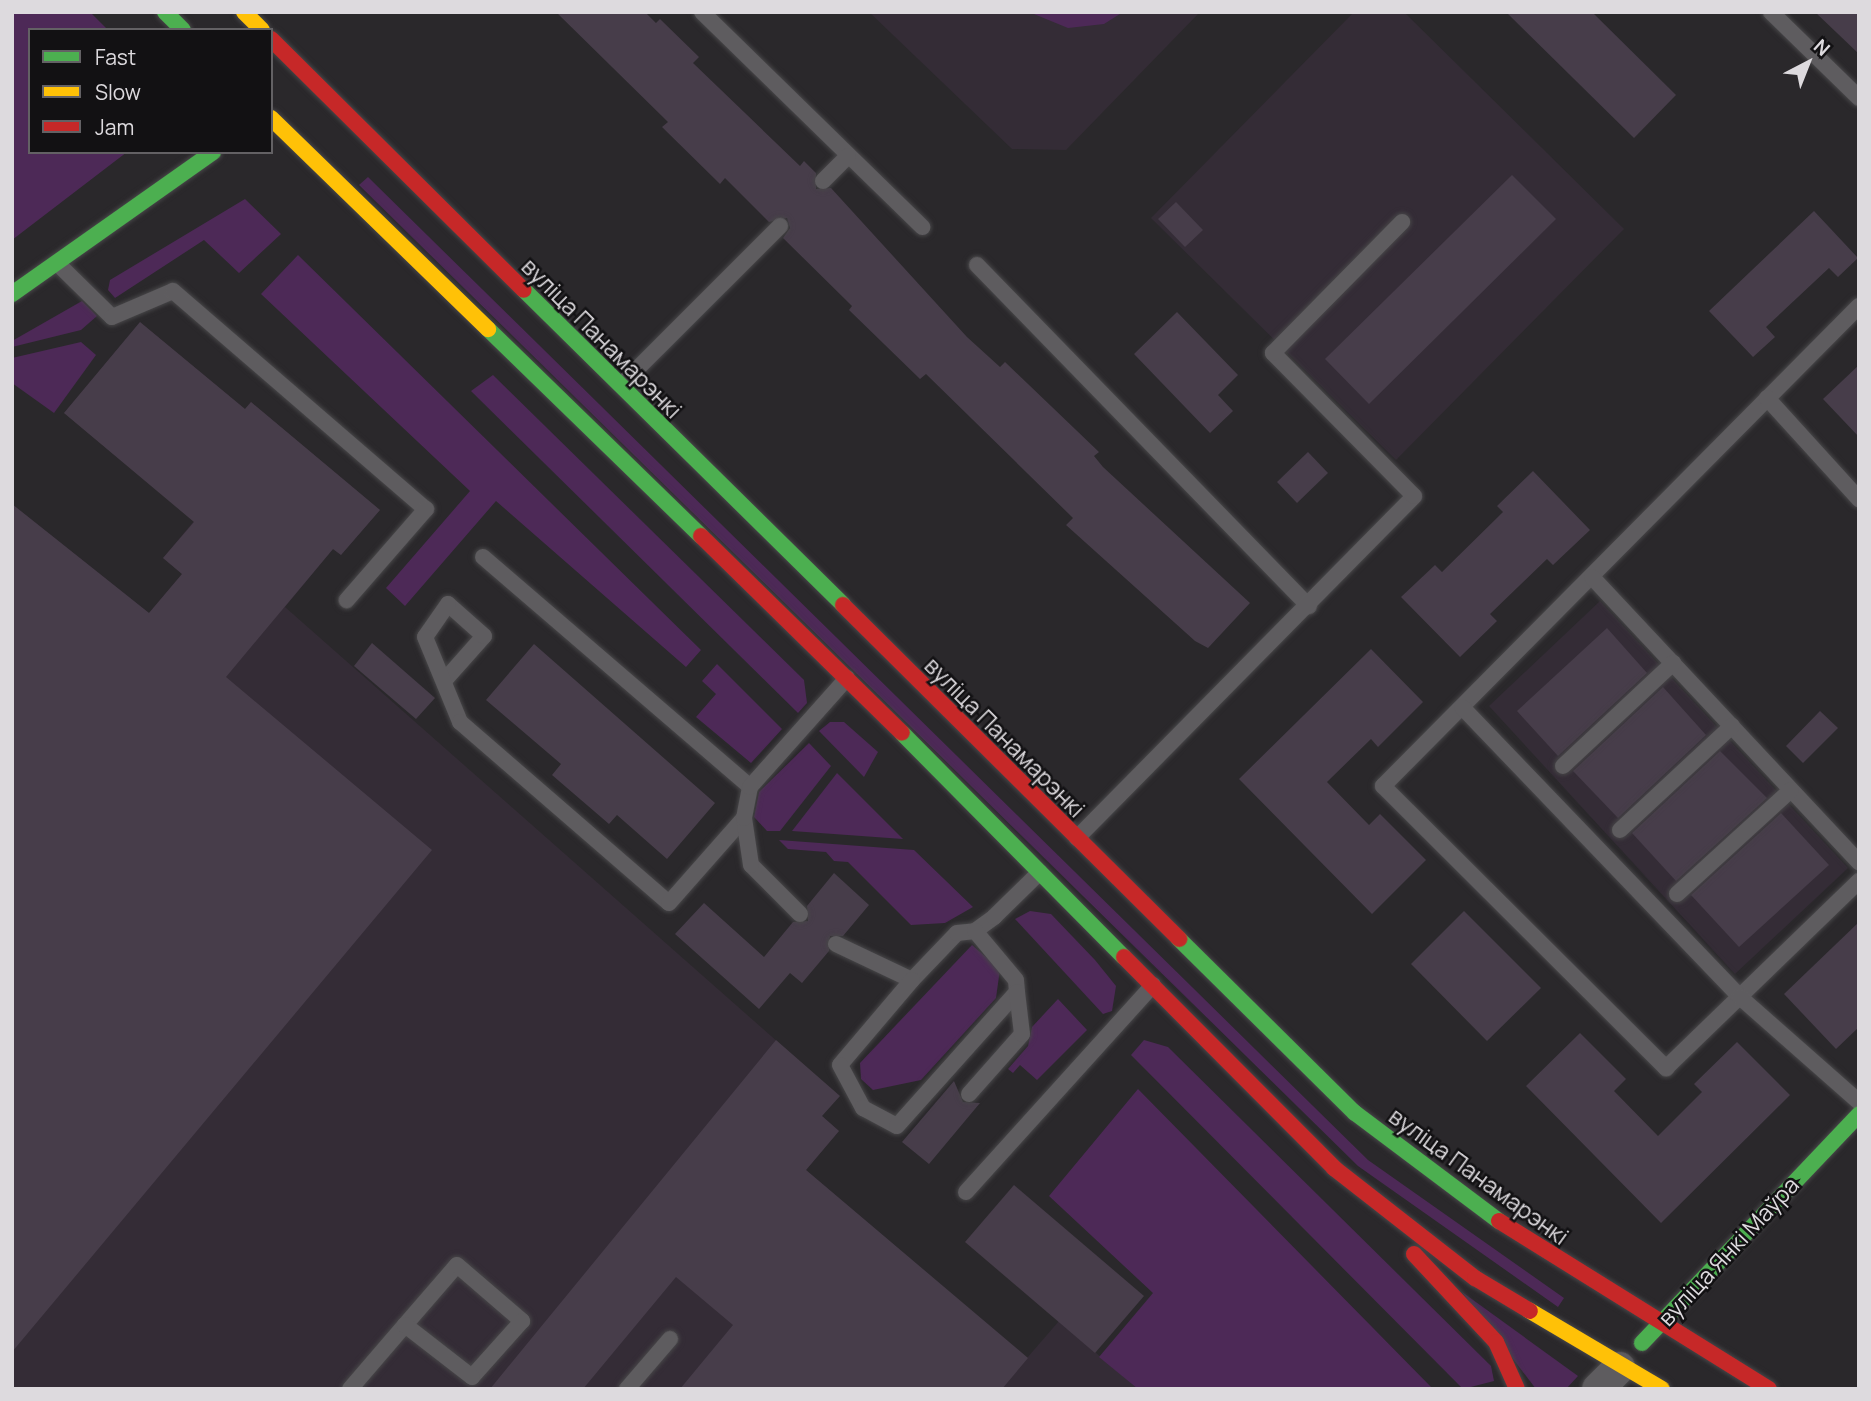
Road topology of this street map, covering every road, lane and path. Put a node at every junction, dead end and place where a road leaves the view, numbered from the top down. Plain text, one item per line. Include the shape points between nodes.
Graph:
1 (165, 12) edge
2 (244, 12) edge
3 (702, 12) edge
4 (1771, 12) edge
5 (181, 28) edge
6 (260, 28) edge
7 (273, 41) edge
8 (303, 71) junction
9 (279, 97) edge
10 (1859, 98) edge
11 (273, 120) edge
12 (210, 154) edge
13 (848, 156) junction
14 (823, 181) dead end
15 (1402, 222) dead end
16 (780, 226) dead end
17 (922, 227) dead end
18 (57, 263) junction
19 (977, 265) dead end
20 (12, 294) edge
21 (1859, 306) edge
22 (619, 387) junction
23 (1767, 398) junction
24 (1859, 499) edge
25 (483, 557) dead end
26 (1592, 577) junction
27 (347, 600) dead end
28 (1309, 606) junction
29 (1673, 663) junction
30 (847, 678) junction
31 (444, 681) dead end
32 (1462, 707) junction
33 (1732, 726) junction
34 (1563, 766) dead end
35 (750, 787) junction
36 (1791, 790) junction
37 (744, 818) junction
38 (1620, 830) dead end
39 (1075, 839) junction
40 (1859, 862) edge
41 (1041, 872) junction
42 (1859, 881) edge
43 (1677, 894) dead end
44 (800, 914) dead end
45 (975, 931) junction
46 (836, 944) dead end
47 (912, 980) junction
48 (1155, 984) junction
49 (1017, 992) junction
50 (1740, 997) junction
51 (969, 1094) dead end
52 (1859, 1102) edge
53 (1859, 1114) edge
54 (1334, 1168) junction
55 (966, 1192) dead end
56 (405, 1325) junction
57 (1659, 1325) junction
58 (670, 1339) dead end
59 (1609, 1378) edge
60 (350, 1389) edge
61 (627, 1389) edge
62 (1517, 1389) edge
63 (1662, 1389) edge
64 (1769, 1389) edge

1 - 5 main road
2 - 6 main road
3 - 13 lane
4 - 10 lane
7 - 8 main road, вуліца Панамарэнкі
8 - 9 main road
8 - 22 main road, вуліца Панамарэнкі
11 - 30 main road
12 - 18 main road
13 - 14 lane
13 - 17 lane
15 - 28 lane via 1273,353 1414,496
16 - 22 lane
18 - 20 main road
18 - 27 lane via 112,317 173,291 426,509
19 - 28 lane
21 - 23 lane
22 - 39 main road, вуліца Панамарэнкі
23 - 24 lane
23 - 26 lane
25 - 35 lane
26 - 29 lane
26 - 32 lane
28 - 39 lane
29 - 33 lane
29 - 34 lane
30 - 35 lane
30 - 41 main road
31 - 37 lane via 460,722 669,903
32 - 50 lane
32 - 50 lane via 1384,786 1666,1068
33 - 36 lane
33 - 38 lane
35 - 37 lane
36 - 40 lane
36 - 43 lane
37 - 44 lane via 751,865
39 - 57 main road, вуліца Панамарэнкі via 1390,1144
41 - 45 lane
41 - 48 main road
42 - 50 lane
45 - 47 lane via 957,933
45 - 49 lane via 1016,980
46 - 47 lane
47 - 49 lane via 840,1065 863,1108 897,1126
48 - 54 main road
48 - 55 lane
49 - 51 lane via 1022,1034
50 - 52 lane
53 - 57 main road, вуліца Янкі Маўра
54 - 59 main road
54 - 62 main road via 1496,1342
56 - 56 lane via 457,1265 522,1321 472,1377
56 - 60 lane
57 - 59 main road, вуліца Янкі Маўра
57 - 64 main road, вуліца Панамарэнкі
58 - 61 lane
59 - 63 main road

